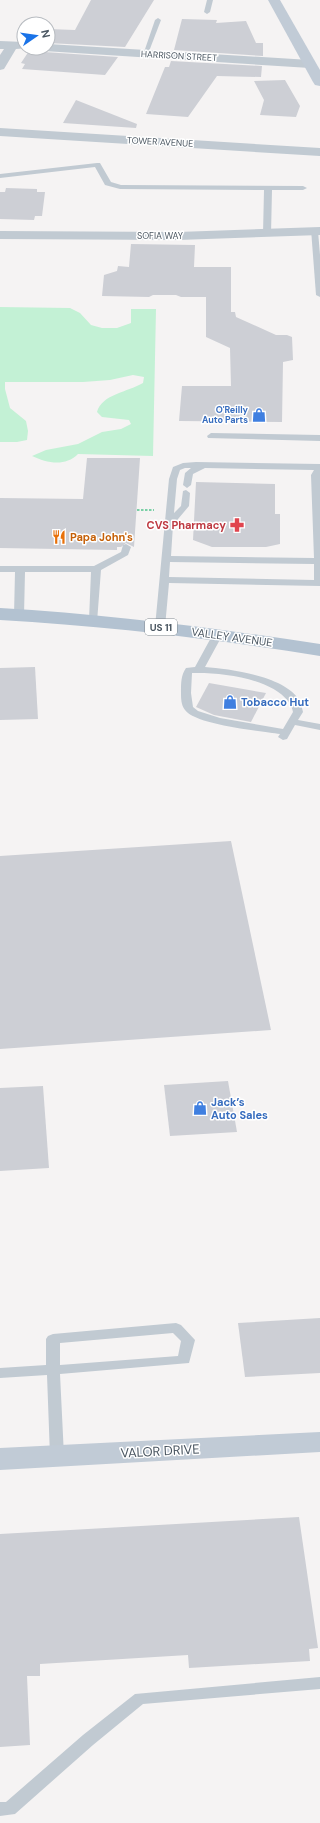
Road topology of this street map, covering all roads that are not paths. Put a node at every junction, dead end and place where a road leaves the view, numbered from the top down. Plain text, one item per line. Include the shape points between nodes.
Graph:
1 (210, 0) edge
2 (274, 0) edge
3 (207, 12) dead end
4 (158, 20) dead end
5 (12, 46) edge
6 (56, 48) edge
7 (145, 54) junction
8 (310, 64) junction
9 (0, 66) edge
10 (320, 82) edge
11 (0, 132) edge
12 (320, 152) edge
13 (0, 176) edge
14 (268, 188) junction
15 (303, 188) dead end
16 (317, 231) edge
17 (266, 234) junction
18 (0, 235) edge
19 (320, 296) edge
20 (211, 436) dead end
21 (320, 438) edge
22 (217, 465) junction
23 (320, 467) edge
24 (169, 525) junction
25 (126, 547) dead end
26 (166, 559) junction
27 (318, 561) junction
28 (0, 569) edge
29 (20, 569) junction
30 (96, 569) junction
31 (164, 580) junction
32 (9, 614) edge
33 (94, 620) junction
34 (160, 627) junction
35 (218, 634) junction
36 (320, 650) edge
37 (199, 669) junction
38 (291, 721) junction
39 (320, 727) edge
40 (53, 1370) junction
41 (0, 1373) edge
42 (320, 1442) edge
43 (57, 1456) junction
44 (0, 1459) edge
45 (320, 1683) edge
46 (0, 1810) edge

1 - 3 lane
2 - 8 main road
4 - 7 lane
5 - 9 street
6 - 7 street, HARRISON STREET
7 - 8 street, HARRISON STREET
8 - 10 main road
11 - 12 street, TOWER AVENUE
13 - 14 lane via 97,165 108,184 120,187
14 - 15 lane
14 - 17 lane
16 - 17 street, SOFIA WAY
16 - 19 lane
17 - 18 street, SOFIA WAY
20 - 21 lane
22 - 23 lane
22 - 24 lane via 201,466 188,476 185,506
22 - 24 lane via 188,465 174,471
23 - 27 lane via 315,475
24 - 26 lane
25 - 30 lane via 125,553
26 - 27 lane
26 - 31 lane
27 - 31 lane via 318,583
28 - 29 lane
29 - 30 lane
29 - 32 lane
30 - 33 lane
31 - 34 lane
32 - 33 main road, VALLEY AVENUE / US 11
33 - 34 main road, VALLEY AVENUE / US 11
34 - 35 main road, VALLEY AVENUE / US 11
35 - 36 main road, VALLEY AVENUE / US 11
35 - 37 lane
37 - 38 lane via 245,676 276,686 296,702 298,712
37 - 38 lane via 189,670 186,674 187,704 196,716 284,734
38 - 39 lane
40 - 40 lane via 53,1339 176,1328 188,1340 184,1360
40 - 41 lane
40 - 43 lane
42 - 43 main road, VALOR DRIVE
43 - 44 main road, VALOR DRIVE
45 - 46 lane via 140,1698 8,1809

